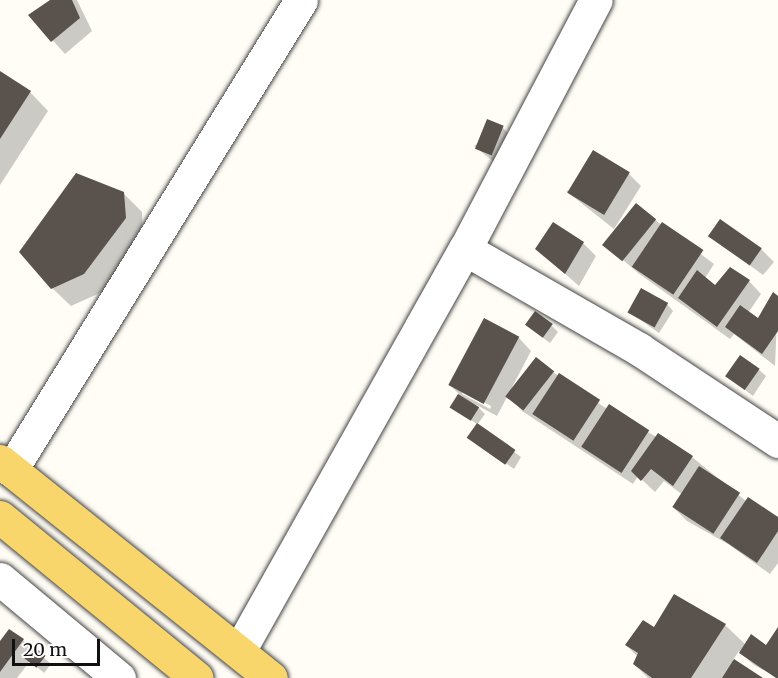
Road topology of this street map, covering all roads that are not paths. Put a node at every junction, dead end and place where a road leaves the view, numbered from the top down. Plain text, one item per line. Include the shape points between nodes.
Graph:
1 (301, 0) edge
2 (596, 0) edge
3 (465, 249) junction
4 (778, 441) edge
5 (5, 465) edge
6 (0, 517) edge
7 (0, 579) edge
8 (239, 651) junction
9 (191, 676) edge
10 (119, 678) edge
11 (271, 678) edge

1 - 5 street
2 - 3 street
3 - 4 street via 639,349
3 - 8 street
5 - 8 main road
6 - 9 main road
7 - 10 street
8 - 11 main road

